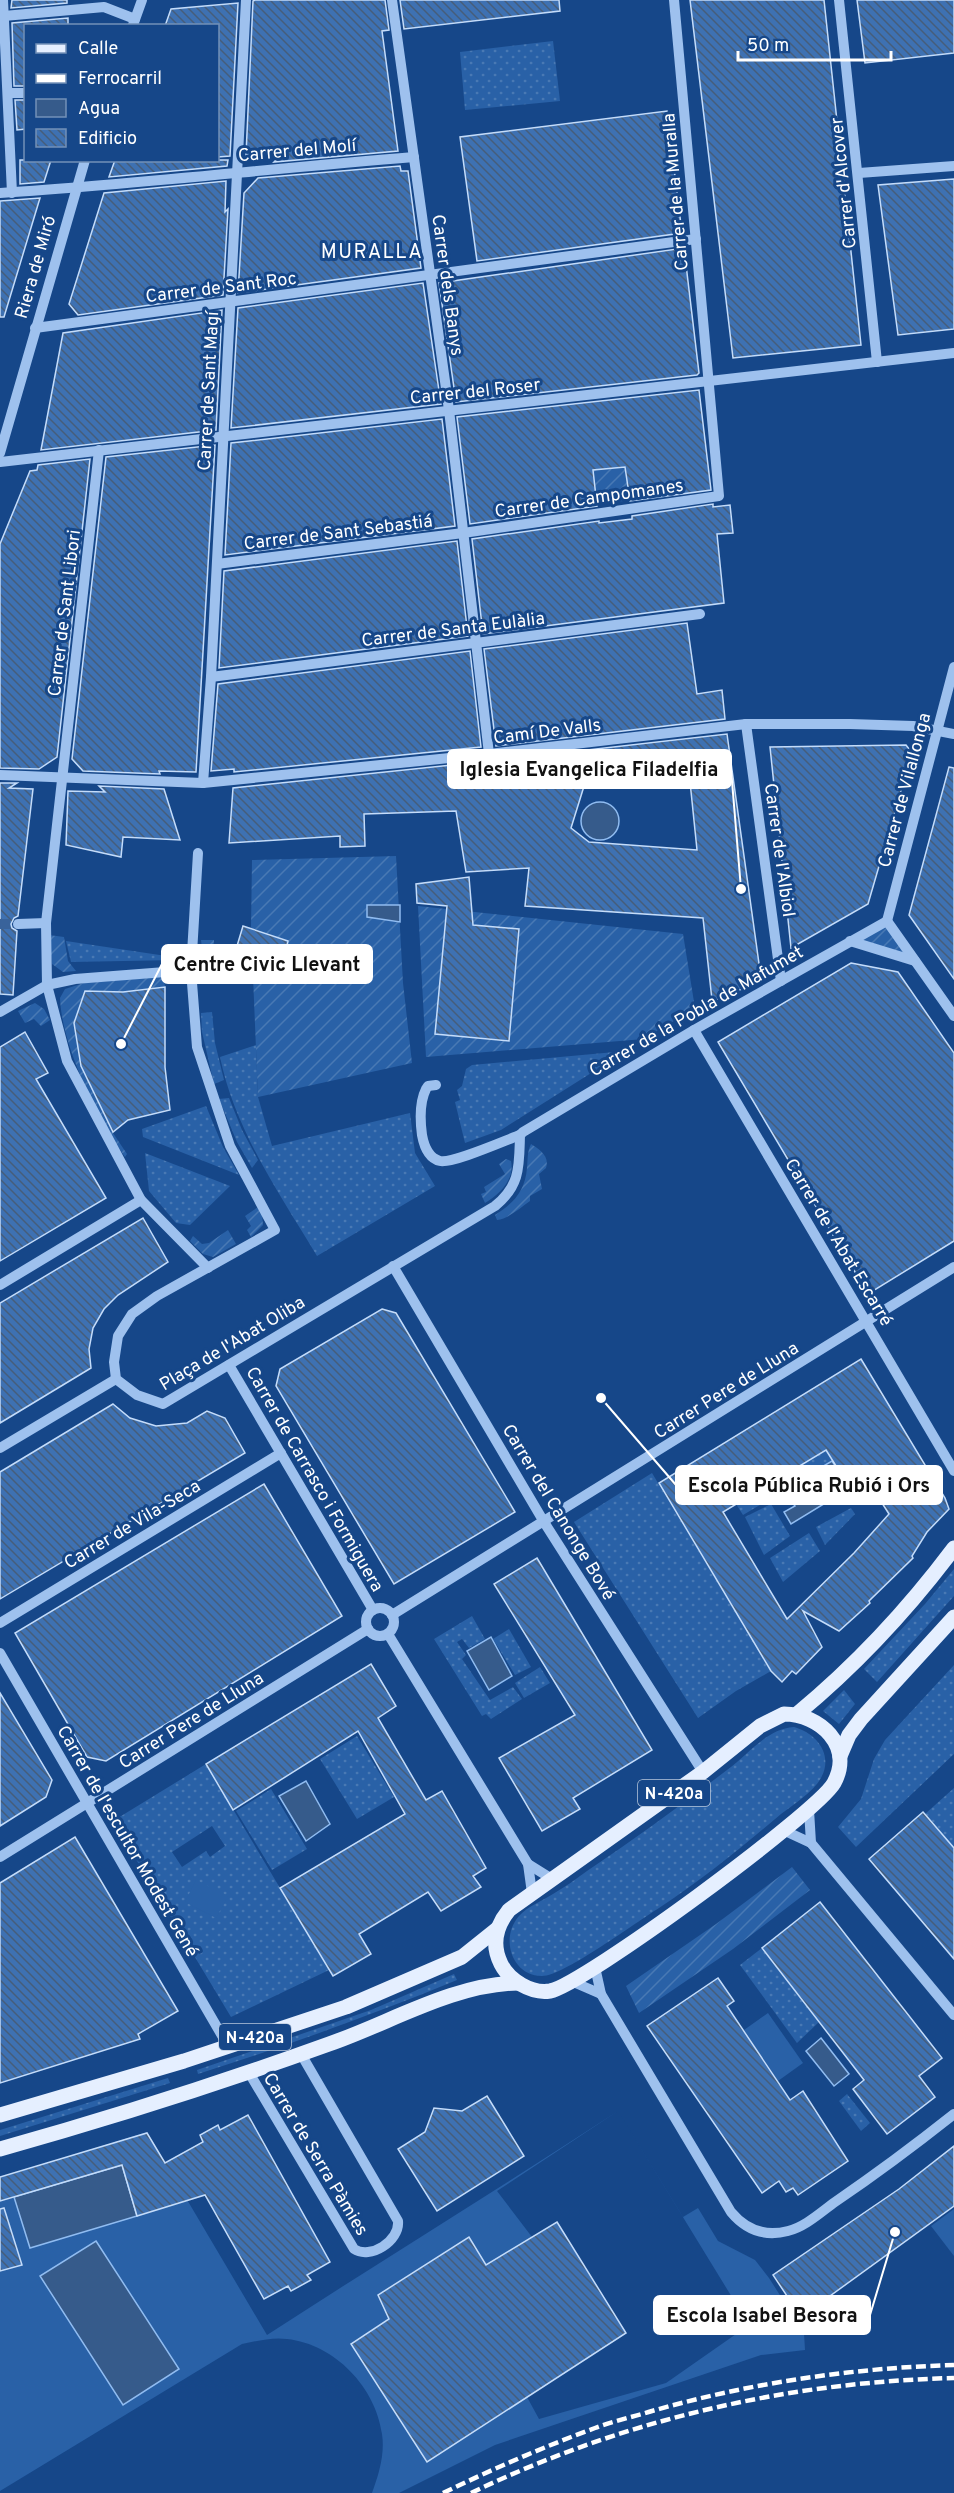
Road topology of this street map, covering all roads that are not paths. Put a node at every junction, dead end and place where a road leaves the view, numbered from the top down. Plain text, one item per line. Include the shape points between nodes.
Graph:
1 (3, 0) edge
2 (142, 0) edge
3 (246, 0) edge
4 (392, 0) edge
5 (674, 0) edge
6 (839, 0) edge
7 (4, 16) junction
8 (134, 22) edge
9 (8, 93) junction
10 (24, 93) edge
11 (414, 157) junction
12 (84, 162) edge
13 (954, 166) edge
14 (237, 171) junction
15 (859, 173) junction
16 (75, 189) junction
17 (0, 193) edge
18 (12, 193) junction
19 (696, 239) junction
20 (430, 275) junction
21 (229, 302) junction
22 (35, 327) junction
23 (954, 353) edge
24 (877, 362) junction
25 (710, 382) junction
26 (448, 410) junction
27 (222, 438) junction
28 (99, 450) junction
29 (0, 453) edge
30 (0, 462) edge
31 (463, 532) junction
32 (217, 564) junction
33 (700, 614) dead end
34 (476, 643) junction
35 (954, 667) edge
36 (211, 677) junction
37 (746, 724) junction
38 (938, 730) junction
39 (954, 734) edge
40 (489, 754) junction
41 (0, 775) edge
42 (61, 779) junction
43 (203, 783) junction
44 (198, 854) dead end
45 (887, 921) junction
46 (46, 923) junction
47 (18, 924) tunnel mouth
48 (850, 941) junction
49 (915, 962) junction
50 (191, 970) junction
51 (782, 981) junction
52 (47, 985) junction
53 (0, 1012) edge
54 (954, 1016) edge
55 (694, 1030) junction
56 (436, 1085) dead end
57 (522, 1134) junction
58 (141, 1200) junction
59 (393, 1266) junction
60 (954, 1267) edge
61 (208, 1268) junction
62 (0, 1285) edge
63 (868, 1322) junction
64 (229, 1365) junction
65 (116, 1378) junction
66 (0, 1448) edge
67 (281, 1453) junction
68 (954, 1472) edge
69 (544, 1522) junction
70 (954, 1548) edge
71 (373, 1610) junction
72 (392, 1615) junction
73 (953, 1620) edge
74 (0, 1623) edge
75 (368, 1629) junction
76 (388, 1634) junction
77 (0, 1653) edge
78 (797, 1714) junction
79 (840, 1756) junction
80 (703, 1772) junction
81 (88, 1804) junction
82 (809, 1810) junction
83 (783, 1830) junction
84 (811, 1843) junction
85 (0, 1857) edge
86 (528, 1864) junction
87 (552, 1879) junction
88 (532, 1893) junction
89 (497, 1929) junction
90 (595, 1967) junction
91 (571, 1981) junction
92 (518, 1983) junction
93 (601, 1994) junction
94 (954, 2014) edge
95 (228, 2046) junction
96 (301, 2054) junction
97 (248, 2071) junction
98 (954, 2114) edge
99 (0, 2115) edge
100 (0, 2149) edge

1 - 7 street
2 - 8 street
3 - 14 street, Carrer de Sant Magí
4 - 11 street, Carrer dels Banys
5 - 19 street, Carrer de la Muralla
6 - 15 street, Carrer d'Alcover
7 - 8 street via 104,7
7 - 9 street
9 - 10 street
9 - 18 street
11 - 14 street, Carrer del Molí
11 - 20 street, Carrer dels Banys
12 - 16 street, Riera de Miró
13 - 15 street
14 - 16 street, Carrer del Molí
14 - 21 street, Carrer de Sant Magí
15 - 24 street, Carrer d'Alcover
16 - 18 street, Carrer del Molí
16 - 22 street, Riera de Miró
17 - 18 street, Carrer del Molí
19 - 20 street, Carrer de Sant Roc
19 - 25 street, Carrer de la Muralla
20 - 21 street, Carrer de Sant Roc
20 - 26 street, Carrer dels Banys
21 - 22 street, Carrer de Sant Roc
21 - 27 street, Carrer de Sant Magí
22 - 29 street, Riera de Miró
23 - 24 street, Carrer del Roser
24 - 25 street, Carrer del Roser
25 - 26 street, Carrer del Roser
25 - 31 street, Carrer de Campomanes via 719,496
26 - 27 street, Carrer del Roser
26 - 31 street, Carrer dels Banys
27 - 28 street, Carrer del Roser
27 - 32 street, Carrer de Sant Magí
28 - 30 street, Carrer del Roser
28 - 42 street, Carrer de Sant Libori
31 - 32 street, Carrer de Sant Sebastiá
31 - 34 street, Carrer dels Banys
32 - 36 street, Carrer de Sant Magí
33 - 34 street, Carrer de Santa Eulàlia
34 - 36 street, Carrer de Santa Eulàlia
34 - 40 street, Carrer dels Banys
35 - 38 street, Carrer de Vilallonga
36 - 43 street, Carrer de Sant Magí
37 - 38 street, Camí De Valls via 850,724
37 - 40 street, Camí De Valls
37 - 51 street, Carrer de l'Albiol
38 - 39 street, Camí De Valls
38 - 45 street, Carrer de Vilallonga
40 - 43 street, Camí De Valls
41 - 42 street, Camí De Valls
42 - 43 street, Camí De Valls
42 - 46 street, Carrer de Sant Libori
44 - 50 street
45 - 48 street, Carrer de la Pobla de Mafumet
45 - 49 street
46 - 47 street
46 - 52 street, Carrer de Sant Libori
48 - 49 street
48 - 51 street, Carrer de la Pobla de Mafumet
49 - 54 street
50 - 52 street via 75,979
50 - 61 street via 197,1047 230,1146 275,1230
51 - 55 street, Carrer de la Pobla de Mafumet
52 - 53 street
52 - 58 street, Carrer de Sant Libori via 67,1061
55 - 57 street, Carrer de la Pobla de Mafumet
55 - 63 street, Carrer de l'Abat Escarré
56 - 57 street, Carrer de la Pobla de Mafumet via 426,1089 420,1115 425,1146 438,1160 452,1160
57 - 59 street, Plaça de l'Abat Oliba via 519,1167 513,1188 505,1198
58 - 61 street, Carrer de Sant Libori
58 - 62 street
59 - 64 street, Plaça de l'Abat Oliba
59 - 69 street, Carrer del Canonge Bové
60 - 63 street, Carrer Pere de Lluna
61 - 65 street via 132,1314 118,1336
63 - 68 street, Carrer de l'Abat Escarré
63 - 69 street, Carrer Pere de Lluna
64 - 65 street, Plaça de l'Abat Oliba via 163,1404 137,1395
64 - 67 street, Carrer de Carrasco i Formiguera
65 - 66 street
67 - 71 street, Carrer de Carrasco i Formiguera
67 - 74 street, Carrer de Vila-Seca
69 - 72 street, Carrer Pere de Lluna
69 - 80 street, Carrer del Canonge Bové
70 - 78 main road, N-420a via 850,1666
71 - 72 street via 383,1608
71 - 75 street via 367,1617
72 - 76 street via 395,1624
73 - 79 main road, N-420a via 861,1719
75 - 76 street via 377,1636
75 - 81 street, Carrer Pere de Lluna
76 - 86 street
77 - 81 street, Carrer de l'escultor Modest Gené
78 - 79 main road via 825,1728
78 - 80 main road, N-420a via 770,1719
79 - 82 main road, N-420a via 835,1781
80 - 87 main road, N-420a
81 - 85 street, Carrer Pere de Lluna
81 - 95 street, Carrer de l'escultor Modest Gené
82 - 83 main road, N-420a
82 - 84 street
83 - 84 street
83 - 90 main road, N-420a
84 - 94 street
86 - 87 street
86 - 88 street
87 - 88 main road, N-420a
88 - 89 main road, N-420a via 509,1910
89 - 92 main road via 495,1947 500,1962
89 - 95 main road, N-420a via 462,1957 346,2007
90 - 91 main road, N-420a
90 - 93 street
91 - 92 main road, N-420a via 549,1991
91 - 93 street
92 - 96 main road, N-420a via 496,1983 457,1993
93 - 98 street via 731,2212 740,2223 754,2230 773,2234 791,2231 807,2222
95 - 99 main road, N-420a
96 - 97 main road, N-420a
96 - 97 street, Carrer de Serra Pàmies via 398,2221 395,2237 370,2253 360,2254 354,2249
97 - 100 main road, N-420a

